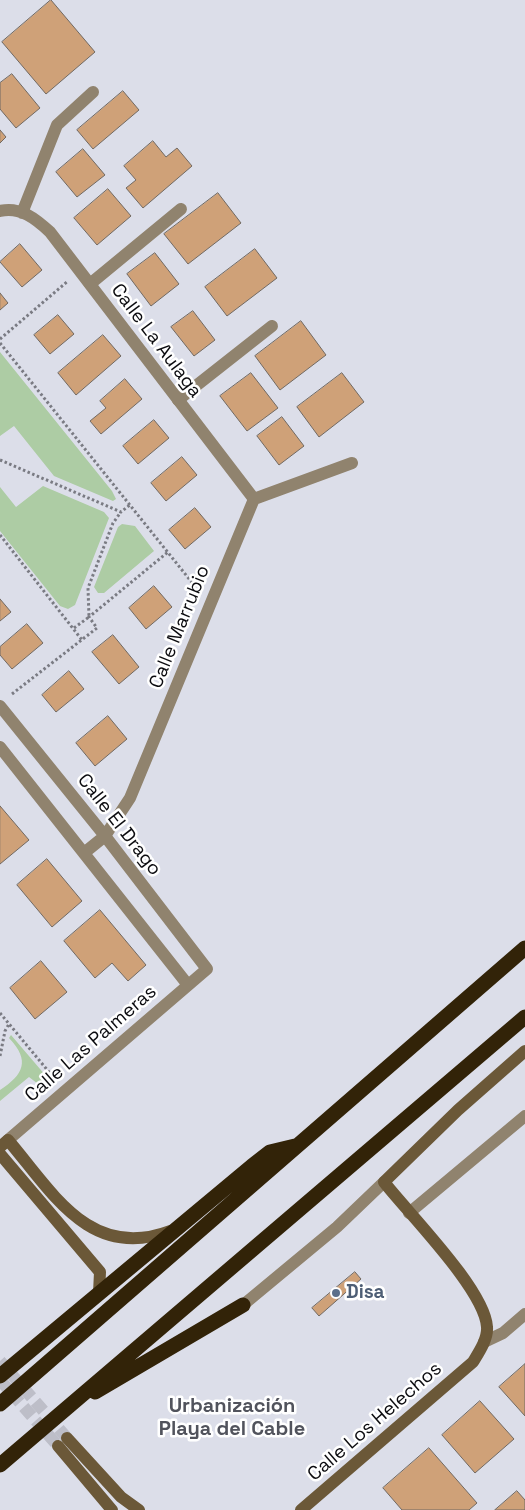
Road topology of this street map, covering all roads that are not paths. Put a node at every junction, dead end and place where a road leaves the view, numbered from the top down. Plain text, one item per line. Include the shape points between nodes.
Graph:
1 (93, 92) dead end
2 (181, 210) dead end
3 (0, 211) edge
4 (22, 213) junction
5 (90, 284) junction
6 (272, 326) dead end
7 (178, 400) junction
8 (352, 464) dead end
9 (254, 499) junction
10 (3, 702) edge
11 (0, 747) edge
12 (104, 836) junction
13 (84, 854) junction
14 (525, 948) edge
15 (207, 969) joint
16 (188, 985) junction
17 (525, 1018) edge
18 (525, 1051) edge
19 (525, 1116) edge
20 (4, 1144) edge
21 (299, 1145) junction
22 (0, 1154) edge
23 (384, 1182) junction
24 (409, 1213) junction
25 (175, 1230) junction
26 (99, 1292) junction
27 (243, 1305) joint
28 (525, 1314) edge
29 (484, 1342) junction
30 (0, 1376) edge
31 (0, 1404) edge
32 (61, 1412) junction
33 (0, 1465) edge
34 (112, 1510) edge
35 (139, 1510) edge
36 (301, 1510) edge

1 - 4 street via 57,125
2 - 5 street
3 - 4 street via 7,209
4 - 5 street, Calle La Aulaga via 34,217 50,232
5 - 7 street, Calle La Aulaga
6 - 7 street
7 - 9 street, Calle La Aulaga
8 - 9 street
9 - 12 street, Calle Marrubio via 130,798
10 - 12 street, Calle El Drago
11 - 13 street
12 - 13 street, Calle Marrubio
12 - 15 street, Calle El Drago
13 - 16 street
14 - 21 highway
15 - 16 street, Calle Las Palmeras
16 - 20 street, Calle Las Palmeras
17 - 32 highway
18 - 23 street
19 - 24 street
20 - 25 street via 69,1212 95,1231 120,1240 152,1238
21 - 25 highway via 270,1152
21 - 31 highway
22 - 26 street via 100,1272
23 - 24 street
23 - 27 street via 337,1227
24 - 29 street via 481,1302 488,1328
25 - 26 highway
26 - 30 highway
27 - 32 highway
28 - 29 street
29 - 36 street, Calle Los Helechos via 473,1362
32 - 33 highway
34 - 35 street via 62,1442

